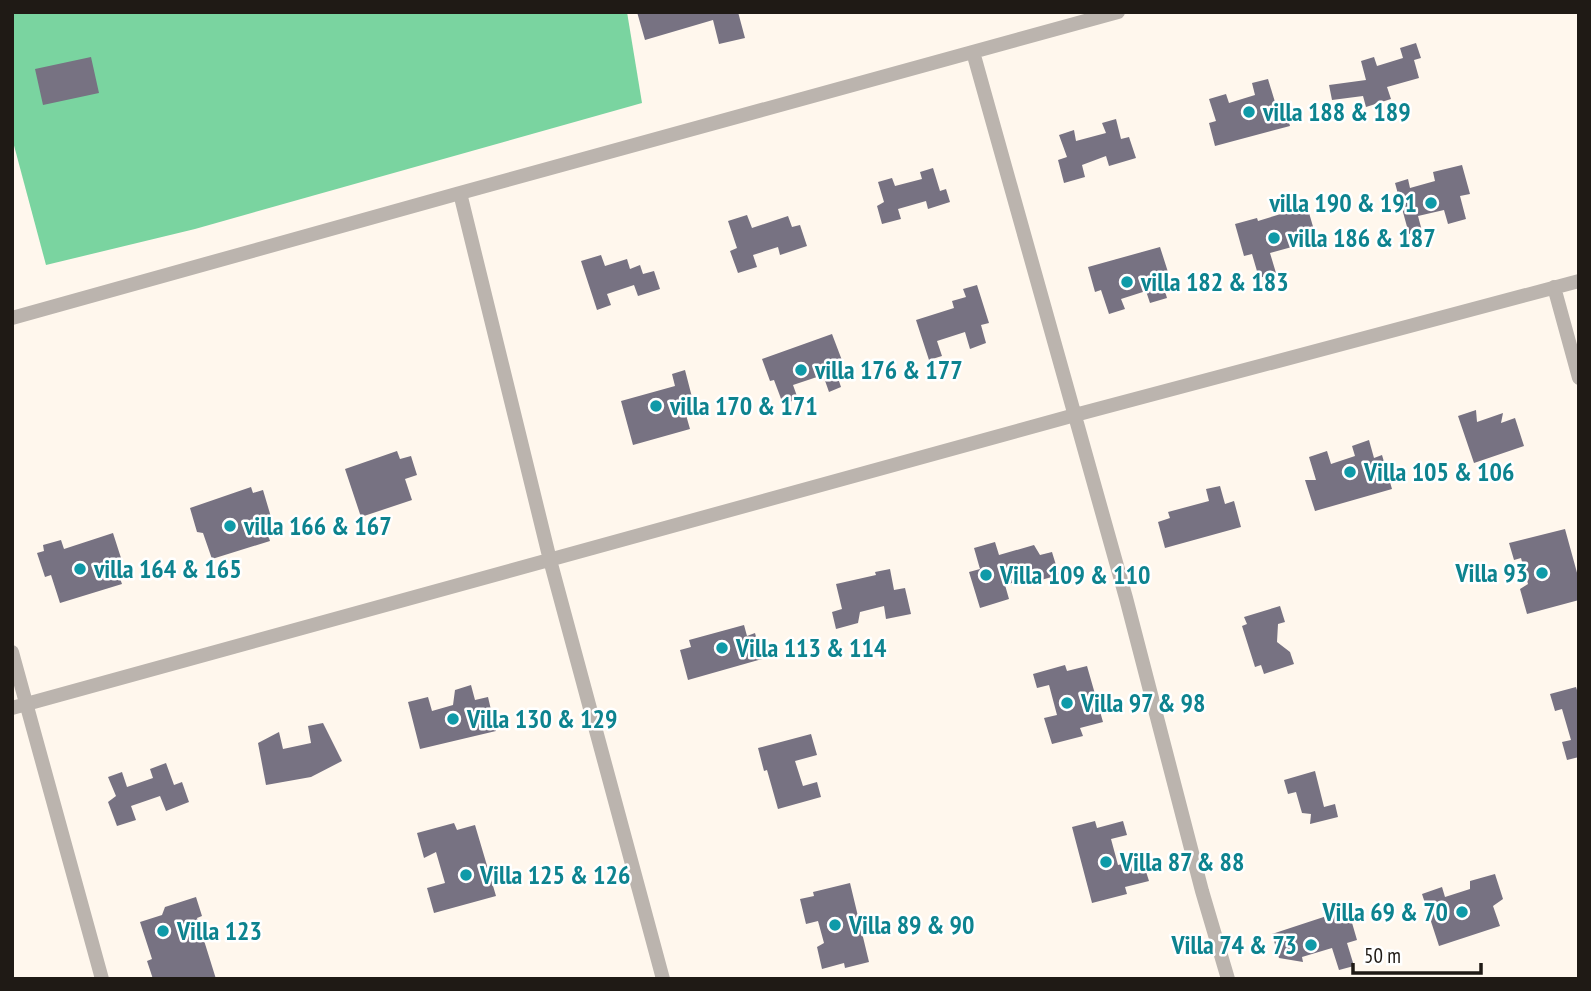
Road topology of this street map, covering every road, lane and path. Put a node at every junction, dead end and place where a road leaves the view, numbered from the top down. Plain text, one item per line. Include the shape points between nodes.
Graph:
1 (1118, 12) edge
2 (973, 52) junction
3 (460, 193) junction
4 (1579, 281) edge
5 (1554, 288) junction
6 (12, 318) edge
7 (1579, 378) edge
8 (1074, 415) junction
9 (550, 561) junction
10 (12, 652) edge
11 (27, 704) junction
12 (12, 709) edge
13 (102, 979) edge
14 (663, 979) edge
15 (1228, 979) edge

1 - 2 street
2 - 3 street
2 - 8 street
3 - 6 street
3 - 9 street
4 - 5 street
5 - 7 street
5 - 8 street
8 - 9 street
8 - 15 street
9 - 11 street
9 - 14 street
10 - 11 street
11 - 12 street
11 - 13 street

